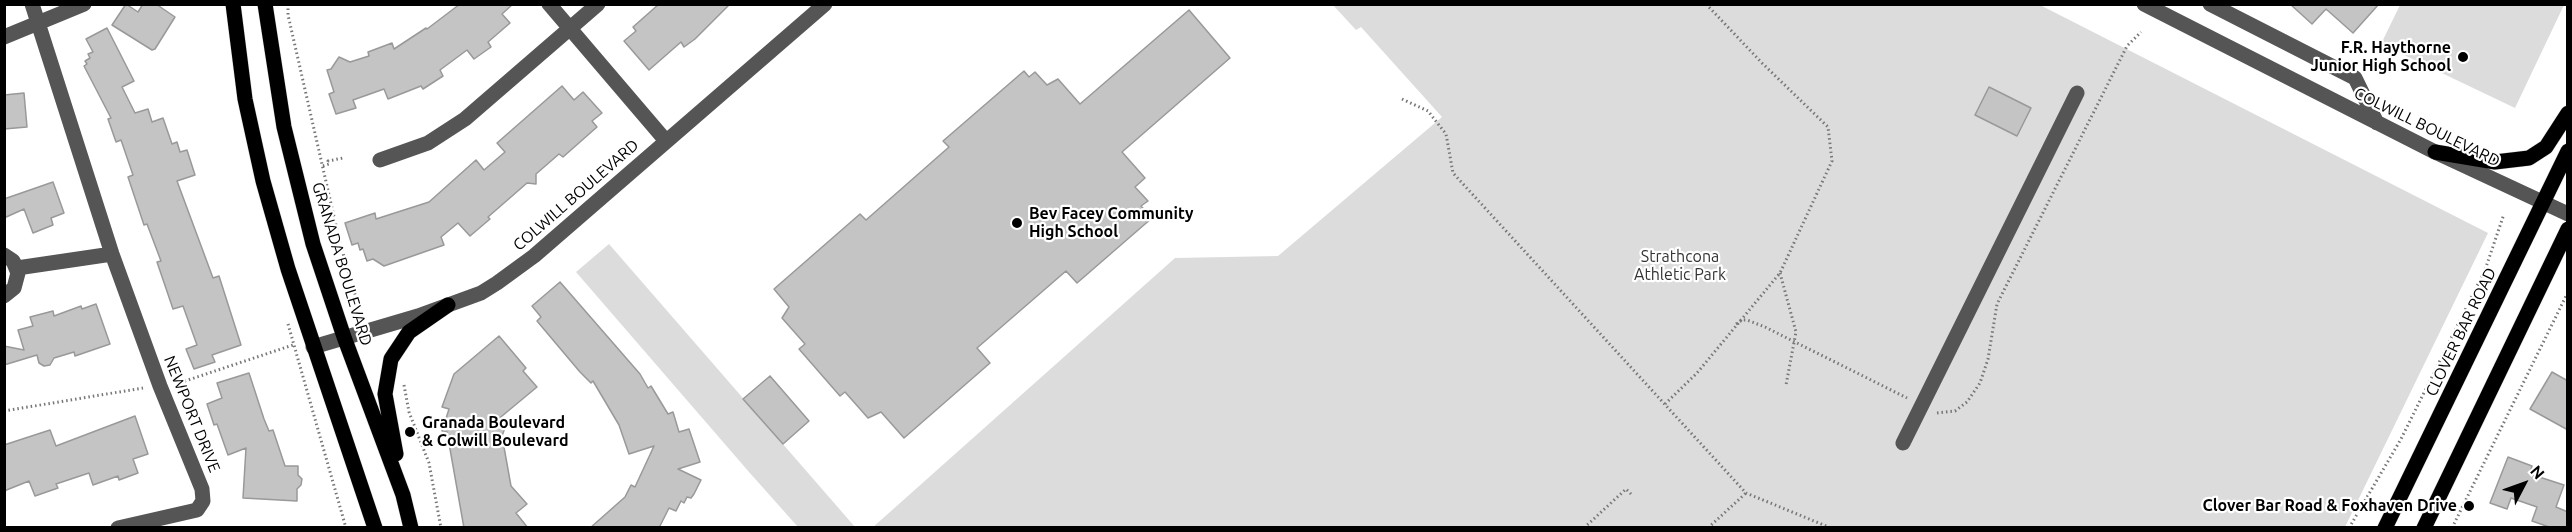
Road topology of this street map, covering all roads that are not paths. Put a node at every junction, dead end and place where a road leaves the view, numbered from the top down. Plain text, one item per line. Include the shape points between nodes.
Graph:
1 (32, 4) edge
2 (84, 4) edge
3 (232, 4) edge
4 (265, 4) edge
5 (549, 4) edge
6 (598, 4) edge
7 (825, 4) edge
8 (2144, 4) edge
9 (2210, 4) edge
10 (39, 24) junction
11 (570, 29) junction
12 (4, 37) edge
13 (2077, 93) dead end
14 (2568, 113) edge
15 (2377, 123) junction
16 (666, 141) junction
17 (2568, 151) edge
18 (2434, 152) junction
19 (380, 160) dead end
20 (2541, 202) junction
21 (2568, 214) edge
22 (2568, 229) edge
23 (112, 254) junction
24 (4, 255) edge
25 (17, 268) junction
26 (4, 296) edge
27 (448, 305) junction
28 (344, 337) junction
29 (313, 347) junction
30 (1903, 443) dead end
31 (403, 495) junction
32 (118, 528) edge
33 (375, 528) edge
34 (411, 528) edge
35 (2385, 528) edge
36 (2424, 528) edge

1 - 10 street, NEWPORT DRIVE
2 - 10 street
3 - 29 main road via 245,99 263,181
4 - 28 main road, GRANADA BOULEVARD via 284,127 314,244
5 - 11 street
6 - 11 street
7 - 16 street, COLWILL BOULEVARD
8 - 15 street, COLWILL BOULEVARD
9 - 15 street via 2355,78
10 - 12 street
10 - 23 street, NEWPORT DRIVE
11 - 16 street
11 - 19 street via 465,118 428,143
13 - 30 street
14 - 18 main road via 2546,147 2529,158 2495,162
15 - 18 street, COLWILL BOULEVARD
16 - 27 street, COLWILL BOULEVARD via 534,256 481,293
17 - 20 main road, CLOVER BAR ROAD
18 - 20 street, COLWILL BOULEVARD
20 - 21 street, COLWILL BOULEVARD
20 - 35 main road, CLOVER BAR ROAD
22 - 36 main road
23 - 25 street
23 - 32 street, NEWPORT DRIVE via 202,489 203,501 197,510
24 - 25 street
25 - 26 street via 14,288
27 - 28 street, COLWILL BOULEVARD
27 - 31 main road via 409,332 391,359 385,394
28 - 29 street, COLWILL BOULEVARD
28 - 31 main road, GRANADA BOULEVARD
29 - 33 main road
31 - 34 main road, GRANADA BOULEVARD

